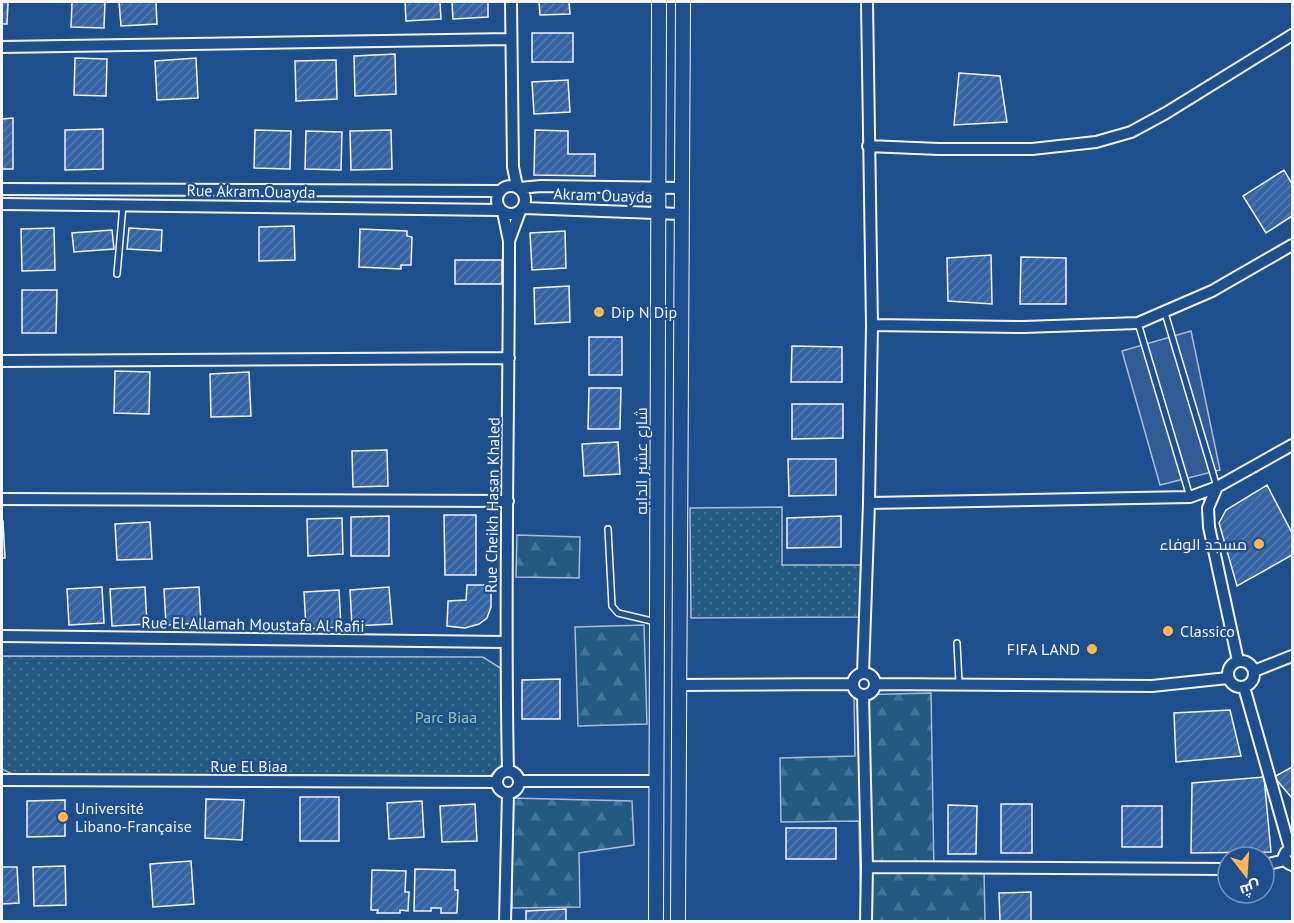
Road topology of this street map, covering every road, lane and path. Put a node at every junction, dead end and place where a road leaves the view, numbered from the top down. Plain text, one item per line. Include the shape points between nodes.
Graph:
1 (511, 2) edge
2 (659, 2) edge
3 (683, 2) edge
4 (867, 2) edge
5 (1293, 35) edge
6 (511, 39) junction
7 (2, 47) edge
8 (868, 146) junction
9 (513, 167) junction
10 (518, 187) junction
11 (658, 187) junction
12 (2, 189) edge
13 (501, 189) junction
14 (682, 189) junction
15 (2, 204) edge
16 (123, 205) junction
17 (522, 210) junction
18 (502, 211) junction
19 (658, 212) junction
20 (681, 214) junction
21 (509, 241) junction
22 (1293, 244) edge
23 (117, 274) dead end
24 (1165, 313) junction
25 (1138, 323) junction
26 (872, 325) junction
27 (509, 358) junction
28 (2, 361) edge
29 (1293, 445) edge
30 (1217, 487) junction
31 (1190, 497) junction
32 (2, 500) edge
33 (508, 501) junction
34 (869, 503) junction
35 (1208, 508) junction
36 (608, 529) dead end
37 (657, 622) junction
38 (2, 636) edge
39 (505, 642) junction
40 (957, 643) dead end
41 (1293, 656) edge
42 (1238, 661) junction
43 (1254, 671) junction
44 (863, 673) junction
45 (1228, 678) junction
46 (959, 683) junction
47 (852, 684) junction
48 (875, 684) junction
49 (679, 685) junction
50 (1244, 687) junction
51 (863, 695) junction
52 (508, 770) junction
53 (2, 780) edge
54 (657, 781) junction
55 (497, 782) junction
56 (519, 782) junction
57 (508, 793) junction
58 (1291, 849) edge
59 (1289, 862) edge
60 (867, 867) junction
61 (1216, 869) edge
62 (505, 921) edge
63 (656, 921) edge
64 (678, 921) edge
65 (866, 921) edge

1 - 6 street
2 - 11 street, شارع عشير الدايه
3 - 14 street
4 - 8 street
5 - 8 street via 1166,113 1131,132 1096,142 1032,149
6 - 7 street
6 - 9 street
8 - 26 street
9 - 10 street
9 - 13 street
10 - 11 street
10 - 13 street
10 - 17 street via 525,195
11 - 14 street
11 - 19 street, شارع عشير الدايه
12 - 13 street, Rue Akram Ouayda
13 - 18 street via 496,201
14 - 20 street
15 - 16 street, Rue Akram Ouayda
16 - 18 street, Rue Akram Ouayda
16 - 23 lane
17 - 18 street via 514,214
17 - 19 street, Akram Ouayda
17 - 21 street, Rue Cheikh Hasan Khaled
18 - 21 street, Rue Cheikh Hasan Khaled
19 - 20 street, Akram Ouayda
19 - 37 street, شارع عشير الدايه
20 - 49 street
21 - 27 street, Rue Cheikh Hasan Khaled
22 - 24 street
24 - 25 street
24 - 30 lane
25 - 26 street via 1024,327
25 - 31 lane
26 - 34 street
27 - 28 street
27 - 33 street, Rue Cheikh Hasan Khaled
29 - 30 street
30 - 31 street
30 - 35 street
31 - 34 street
31 - 35 street
32 - 33 street
33 - 39 street, Rue Cheikh Hasan Khaled
34 - 44 street
35 - 42 street
36 - 37 lane via 612,606 618,613
37 - 54 street, شارع عشير الدايه
38 - 39 street, Rue El Allamah Moustafa Al Rafii
39 - 52 street, Rue Cheikh Hasan Khaled
40 - 46 lane
41 - 43 street
42 - 43 street via 1251,664
42 - 45 street via 1231,664
43 - 50 street via 1251,684
44 - 47 street
44 - 48 street via 872,676
45 - 46 street via 1152,686
45 - 50 street via 1231,684
46 - 48 street
47 - 49 street
47 - 51 street via 855,692
48 - 51 street via 869,694
49 - 64 street
50 - 58 street
51 - 60 street
52 - 55 street via 498,776
52 - 56 street
53 - 55 street, Rue El Biaa
54 - 56 street
54 - 63 street, شارع عشير الدايه
55 - 57 street
56 - 57 street
57 - 62 street
58 - 59 street via 1284,856
60 - 61 street
60 - 65 street

